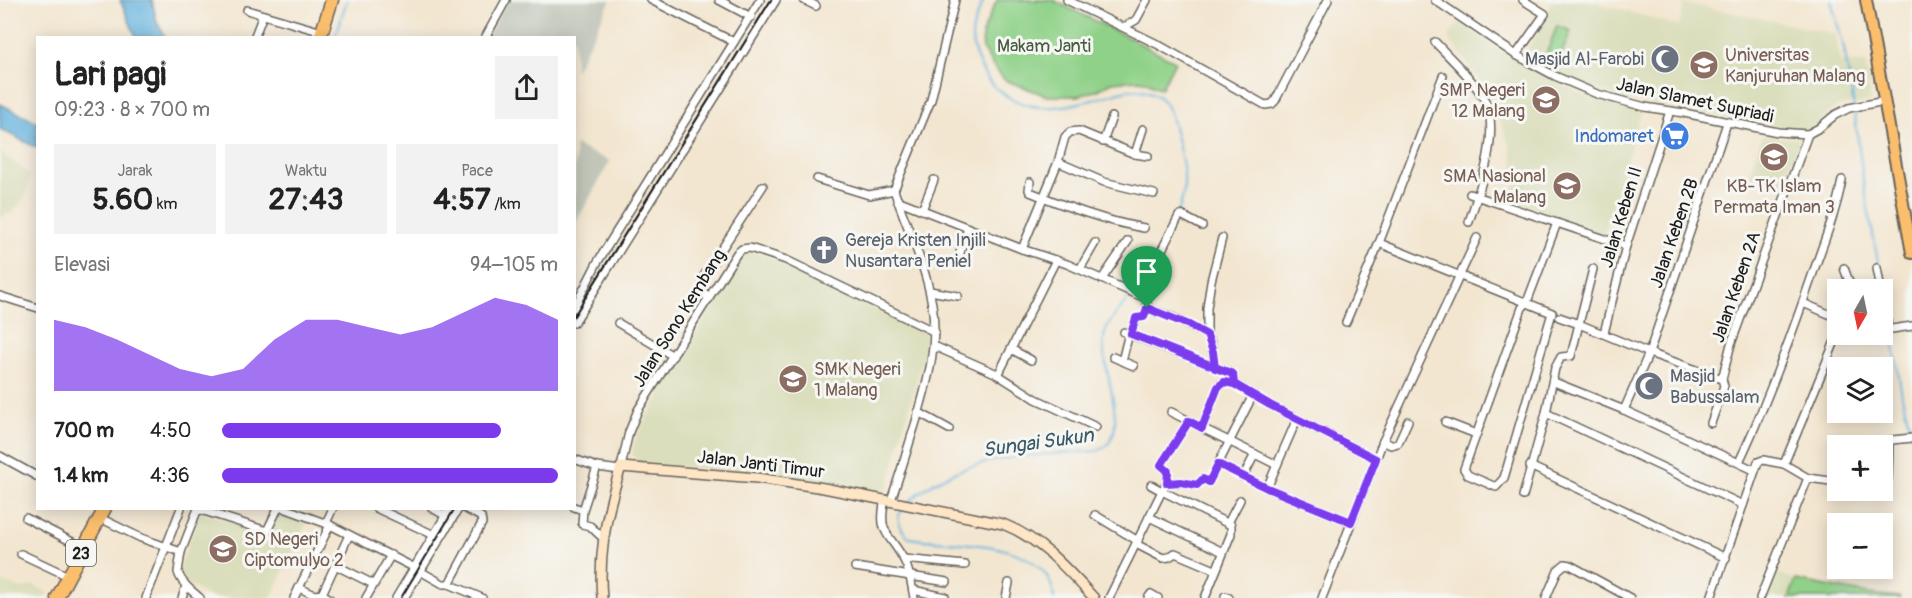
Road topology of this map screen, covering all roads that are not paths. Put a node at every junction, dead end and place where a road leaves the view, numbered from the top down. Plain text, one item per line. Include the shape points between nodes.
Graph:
1 (332, 0) edge
2 (506, 0) edge
3 (651, 0) edge
4 (719, 0) edge
5 (760, 0) edge
6 (776, 0) edge
7 (804, 0) edge
8 (956, 0) edge
9 (1066, 0) edge
10 (1147, 0) edge
11 (1328, 0) edge
12 (1435, 0) edge
13 (1523, 0) edge
14 (1866, 0) edge
15 (1444, 2) edge
16 (816, 6) dead end
17 (247, 10) dead end
18 (263, 15) junction
19 (751, 17) junction
20 (1124, 27) junction
21 (321, 35) edge
22 (255, 36) edge
23 (486, 36) edge
24 (734, 42) junction
25 (1435, 42) dead end
26 (1516, 55) junction
27 (1443, 76) dead end
28 (1885, 101) junction
29 (1670, 111) junction
30 (1112, 117) dead end
31 (1728, 123) junction
32 (1143, 129) dead end
33 (1808, 134) junction
34 (1103, 142) junction
35 (1135, 154) junction
36 (1148, 156) dead end
37 (1058, 162) junction
38 (817, 179) dead end
39 (934, 180) dead end
40 (1842, 180) dead end
41 (1030, 182) dead end
42 (762, 186) dead end
43 (894, 190) junction
44 (1154, 194) dead end
45 (1474, 195) junction
46 (1044, 198) junction
47 (897, 200) junction
48 (922, 210) junction
49 (1910, 221) edge
50 (1469, 222) dead end
51 (1557, 223) junction
52 (1202, 226) dead end
53 (968, 228) junction
54 (1144, 228) dead end
55 (1222, 238) dead end
56 (1477, 238) dead end
57 (1128, 241) dead end
58 (1095, 243) dead end
59 (1379, 243) junction
60 (1626, 246) junction
61 (1022, 249) junction
62 (1912, 254) edge
63 (958, 259) dead end
64 (1056, 260) junction
65 (1844, 268) dead end
66 (1877, 268) dead end
67 (1080, 269) junction
68 (1593, 269) dead end
69 (1460, 277) junction
70 (1102, 279) junction
71 (1848, 279) edge
72 (1879, 279) edge
73 (930, 291) junction
74 (1138, 295) junction
75 (0, 296) edge
76 (958, 296) dead end
77 (709, 299) junction
78 (1527, 302) junction
79 (1803, 303) junction
80 (576, 304) edge
81 (36, 307) edge
82 (1147, 308) junction
83 (1827, 313) edge
84 (1559, 316) dead end
85 (576, 320) edge
86 (1346, 322) dead end
87 (618, 323) dead end
88 (1579, 324) junction
89 (1912, 326) edge
90 (1893, 329) edge
91 (935, 332) junction
92 (1128, 333) junction
93 (1604, 333) junction
94 (1207, 335) junction
95 (1833, 345) edge
96 (934, 346) junction
97 (1011, 349) junction
98 (1649, 352) junction
99 (673, 356) junction
100 (1113, 357) dead end
101 (1031, 360) dead end
102 (1122, 361) junction
103 (1134, 366) dead end
104 (1215, 368) junction
105 (998, 375) junction
106 (1722, 379) junction
107 (1554, 382) junction
108 (1234, 384) junction
109 (1253, 395) junction
110 (1624, 410) junction
111 (918, 412) junction
112 (1171, 412) dead end
113 (1546, 413) junction
114 (1297, 419) junction
115 (1189, 421) junction
116 (1408, 422) dead end
117 (1445, 422) dead end
118 (1711, 423) dead end
119 (1096, 427) dead end
120 (1202, 428) junction
121 (949, 429) dead end
122 (1476, 434) junction
123 (1908, 439) edge
124 (1383, 441) junction
125 (1893, 441) edge
126 (1229, 442) junction
127 (1254, 454) junction
128 (0, 456) edge
129 (1376, 459) junction
130 (576, 460) edge
131 (1738, 462) junction
132 (1218, 464) junction
133 (1784, 464) junction
134 (1277, 465) junction
135 (597, 466) junction
136 (1530, 466) junction
137 (620, 469) junction
138 (1754, 470) junction
139 (36, 476) edge
140 (1243, 477) junction
141 (1808, 478) junction
142 (1827, 481) edge
143 (1167, 483) junction
144 (1151, 485) dead end
145 (1267, 488) junction
146 (1162, 492) junction
147 (1523, 496) dead end
148 (891, 500) junction
149 (1240, 500) dead end
150 (1743, 505) junction
151 (576, 508) edge
152 (180, 510) edge
153 (201, 510) edge
154 (201, 510) edge
155 (277, 510) edge
156 (289, 510) edge
157 (332, 510) edge
158 (380, 510) edge
159 (436, 510) edge
160 (449, 510) edge
161 (458, 510) edge
162 (468, 510) edge
163 (583, 510) junction
164 (103, 511) edge
165 (1095, 515) dead end
166 (446, 516) junction
167 (1149, 517) junction
168 (26, 518) dead end
169 (1228, 522) junction
170 (1351, 522) junction
171 (328, 524) junction
172 (349, 535) junction
173 (435, 535) junction
174 (604, 539) junction
175 (1137, 542) junction
176 (165, 547) junction
177 (84, 549) junction
178 (181, 552) junction
179 (1223, 552) junction
180 (21, 554) dead end
181 (391, 555) junction
182 (1726, 558) junction
183 (904, 559) junction
184 (335, 565) junction
185 (965, 565) dead end
186 (855, 567) dead end
187 (418, 569) junction
188 (1215, 570) junction
189 (154, 574) junction
190 (68, 576) junction
191 (909, 576) junction
192 (947, 582) dead end
193 (1010, 583) dead end
194 (374, 584) junction
195 (449, 584) junction
196 (186, 586) junction
197 (299, 588) junction
198 (913, 594) edge
199 (1617, 595) edge
200 (321, 596) edge
201 (945, 597) edge
202 (57, 598) edge
203 (141, 598) edge
204 (146, 598) edge
205 (182, 598) edge
206 (200, 598) edge
207 (294, 598) edge
208 (329, 598) edge
209 (366, 598) edge
210 (396, 598) edge
211 (404, 598) edge
212 (482, 598) edge
213 (602, 598) edge
214 (1006, 598) edge
215 (1094, 598) edge
216 (1109, 598) edge
217 (1148, 598) edge
218 (1158, 598) edge
219 (1205, 598) edge
220 (1322, 598) edge
221 (1546, 598) edge
222 (1630, 598) edge
223 (1711, 598) edge
224 (1760, 598) edge

1 - 21 highway
2 - 23 street
3 - 24 street
4 - 19 street
5 - 19 street
6 - 85 street
7 - 16 street
8 - 43 street via 932,100
9 - 20 street
10 - 20 street via 1136,20
11 - 20 street via 1275,101 1265,105
12 - 15 street, Jalan Slamet Supriadi
13 - 26 street via 1545,14
14 - 28 main road
15 - 26 street, Jalan Slamet Supriadi
17 - 18 street
18 - 21 street
18 - 22 street
19 - 24 street
24 - 80 street via 597,263
25 - 45 street via 1486,102 1491,122 1486,161
26 - 29 street, Jalan Slamet Supriadi via 1597,94
27 - 59 street
28 - 33 street via 1849,108
28 - 49 main road
29 - 31 street, Jalan Slamet Supriadi
29 - 60 street, Jalan Keben II
30 - 34 street
31 - 33 street, Jalan Slamet Supriadi
31 - 98 street, Jalan Keben 2B
32 - 35 street
33 - 106 street, Jalan Keben 2A
34 - 35 street
34 - 37 street via 1079,131 1070,132
35 - 36 street
37 - 44 street via 1104,182
37 - 46 street
38 - 43 street via 869,195
39 - 48 street
40 - 79 street
41 - 46 street via 1029,191
42 - 77 street via 704,276 702,290
43 - 47 street
45 - 50 street
45 - 51 street
46 - 54 street via 1103,220
46 - 61 street
47 - 48 street
47 - 73 street
48 - 53 street
49 - 62 main road
51 - 60 street
51 - 78 street
52 - 74 street via 1179,216
53 - 61 street
53 - 63 street
55 - 94 street via 1211,281
56 - 69 street
57 - 70 street
58 - 67 street
59 - 69 street
59 - 86 street
60 - 93 street, Jalan Keben II
61 - 64 street
64 - 67 street
64 - 97 street
65 - 71 street
66 - 72 street
67 - 70 street
68 - 88 street
69 - 78 street
69 - 124 street
70 - 74 street
73 - 76 street
73 - 91 street
74 - 82 street via 1148,301
75 - 81 street
77 - 91 street, Jalan Sono Kembang via 737,253 750,248 786,260
77 - 99 street, Jalan Sono Kembang
78 - 122 street
78 - 122 street via 1552,313 1504,478 1496,487 1465,473
79 - 83 street
79 - 131 street via 1759,419
82 - 92 street via 1144,317 1136,318
82 - 94 street
84 - 88 street
87 - 99 street
88 - 93 street
88 - 107 street via 1573,353 1557,362
89 - 90 street
91 - 96 street
92 - 102 street
92 - 104 street
93 - 98 street
94 - 104 street
95 - 133 street
96 - 105 street
96 - 111 street
97 - 101 street
97 - 105 street
98 - 106 street
98 - 110 street, Jalan Keben 2B
99 - 137 street, Jalan Sono Kembang via 632,422
100 - 102 street
102 - 103 street
104 - 108 street via 1233,374
105 - 119 street via 1036,399
106 - 118 street, Jalan Keben 2A via 1724,386
107 - 110 street
107 - 113 street
108 - 109 street
108 - 120 street via 1224,382 1218,387
109 - 114 street
109 - 126 street
110 - 131 street
111 - 121 street
111 - 148 street
112 - 115 street
113 - 136 street
113 - 150 street
114 - 129 street
114 - 134 street
115 - 120 street
115 - 143 street via 1161,465 1168,471
116 - 124 street via 1398,443
117 - 122 street
120 - 126 street
123 - 125 street
124 - 129 street
126 - 127 street
126 - 132 street
127 - 134 street
127 - 140 street
128 - 139 street
129 - 170 street
130 - 135 street
131 - 138 street
132 - 140 street
132 - 143 street via 1209,482 1203,479 1197,485
133 - 138 street via 1763,460
133 - 141 street
134 - 145 street
135 - 137 street
135 - 163 street
136 - 147 street
136 - 182 street
137 - 148 street, Jalan Janti Timur via 757,478
137 - 174 street
138 - 150 street
140 - 145 street
141 - 142 street
141 - 224 street
143 - 146 street
144 - 146 street
145 - 170 street
146 - 167 street
146 - 169 street
148 - 183 street via 882,521 884,531
148 - 215 street, Jalan Janti Timur via 987,519 1024,532
149 - 169 street
150 - 182 street
151 - 163 street
152 - 176 street
153 - 178 street via 197,511
154 - 155 street via 267,531
156 - 171 street
157 - 171 street
158 - 173 street
159 - 166 street
160 - 166 street
161 - 187 street
162 - 195 street via 482,518 482,522
163 - 174 street via 582,524
164 - 176 street via 141,538
164 - 177 highway, 23
165 - 175 street
166 - 173 street
167 - 175 street
167 - 179 street
168 - 177 street
169 - 179 street via 1232,528
170 - 220 street
171 - 172 street
171 - 197 street
172 - 181 street
172 - 184 street
173 - 187 street
174 - 213 street
175 - 188 street via 1163,558 1175,553
175 - 216 street
176 - 178 street
176 - 189 street
177 - 190 highway, 23
178 - 196 street via 178,576
179 - 188 street
180 - 190 street
181 - 187 street
181 - 194 street
182 - 223 street
183 - 185 street
183 - 191 street
184 - 194 street
184 - 200 street
186 - 191 street
187 - 195 street
187 - 210 street
187 - 211 street
188 - 219 street
189 - 203 street
189 - 204 street
190 - 202 highway, 23
191 - 192 street
191 - 198 street
193 - 214 street
194 - 209 street
195 - 212 street
196 - 205 street
196 - 206 street
197 - 200 street
197 - 207 street
198 - 201 street
199 - 221 street via 1565,564 1558,570
199 - 222 street
200 - 208 street
217 - 218 street via 1151,594

